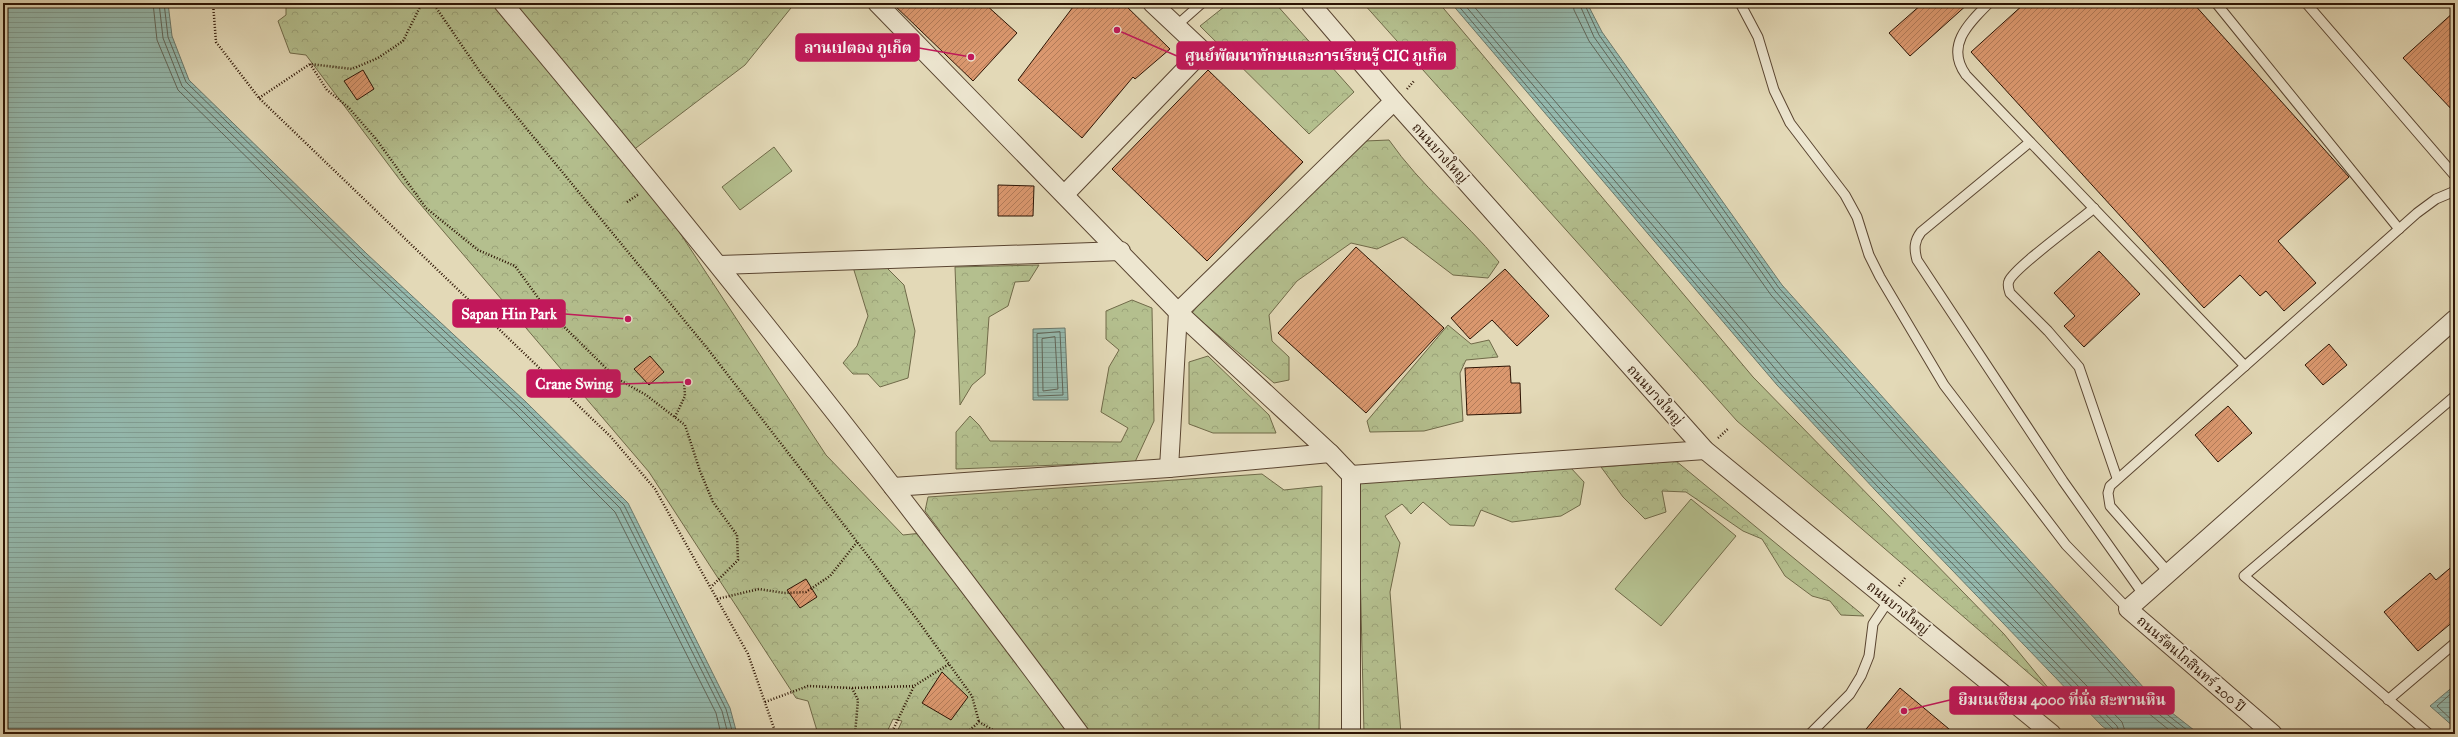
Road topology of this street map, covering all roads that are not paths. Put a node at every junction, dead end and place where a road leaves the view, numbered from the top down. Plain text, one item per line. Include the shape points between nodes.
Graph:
1 (877, 3) edge
2 (1152, 3) edge
3 (1201, 3) edge
4 (1310, 3) edge
5 (1740, 3) edge
6 (1989, 3) edge
7 (2216, 3) edge
8 (2306, 3) edge
9 (508, 5) edge
10 (1176, 26) junction
11 (1394, 102) junction
12 (2030, 142) junction
13 (2455, 176) edge
14 (2455, 191) edge
15 (1065, 194) junction
16 (2094, 208) junction
17 (2399, 229) junction
18 (1121, 251) junction
19 (719, 265) junction
20 (1178, 312) junction
21 (2455, 319) edge
22 (2244, 366) junction
23 (2455, 396) edge
24 (1705, 450) junction
25 (1330, 453) junction
26 (1169, 468) junction
27 (1351, 475) junction
28 (2117, 478) junction
29 (893, 487) junction
30 (2169, 573) junction
31 (2143, 594) junction
32 (1888, 600) junction
33 (2128, 610) junction
34 (2455, 643) edge
35 (2388, 700) junction
36 (1080, 734) edge
37 (1351, 734) edge
38 (1810, 734) edge
39 (2052, 734) edge
40 (2273, 734) edge
41 (2429, 734) edge

1 - 15 street
2 - 10 street
3 - 10 lane
4 - 11 street, ถนนบางใหญ่
5 - 33 lane via 1758,37 1774,90 1790,123 1845,195 1857,217 1869,255 1880,278 1944,385 2066,545
6 - 12 lane via 1966,26 1959,42 1958,59 1966,75
7 - 17 lane
8 - 13 lane
9 - 19 street
10 - 15 street via 1203,51
11 - 20 street
11 - 24 street, ถนนบางใหญ่
12 - 16 lane
12 - 31 lane via 1921,232 1916,238 1917,260 2063,481
14 - 17 lane via 2436,199
15 - 18 street
16 - 22 lane
16 - 28 lane via 2018,270 2009,281 2008,288 2079,367
17 - 22 lane
18 - 19 street
18 - 20 street
19 - 29 street
20 - 25 street
20 - 26 street
21 - 30 street
22 - 28 lane
23 - 35 lane via 2244,576
24 - 27 street
24 - 32 street, ถนนบางใหญ่
25 - 26 street
25 - 27 street
26 - 29 street
27 - 37 street
28 - 30 lane via 2108,493 2110,506
29 - 36 street
30 - 31 street
31 - 33 street
32 - 38 lane via 1874,624 1869,656 1862,676 1850,694
32 - 39 street, ถนนบางใหญ่
33 - 40 street, ถนนรัตนโกสินทร์ 200 ปี
34 - 35 lane
35 - 41 lane

